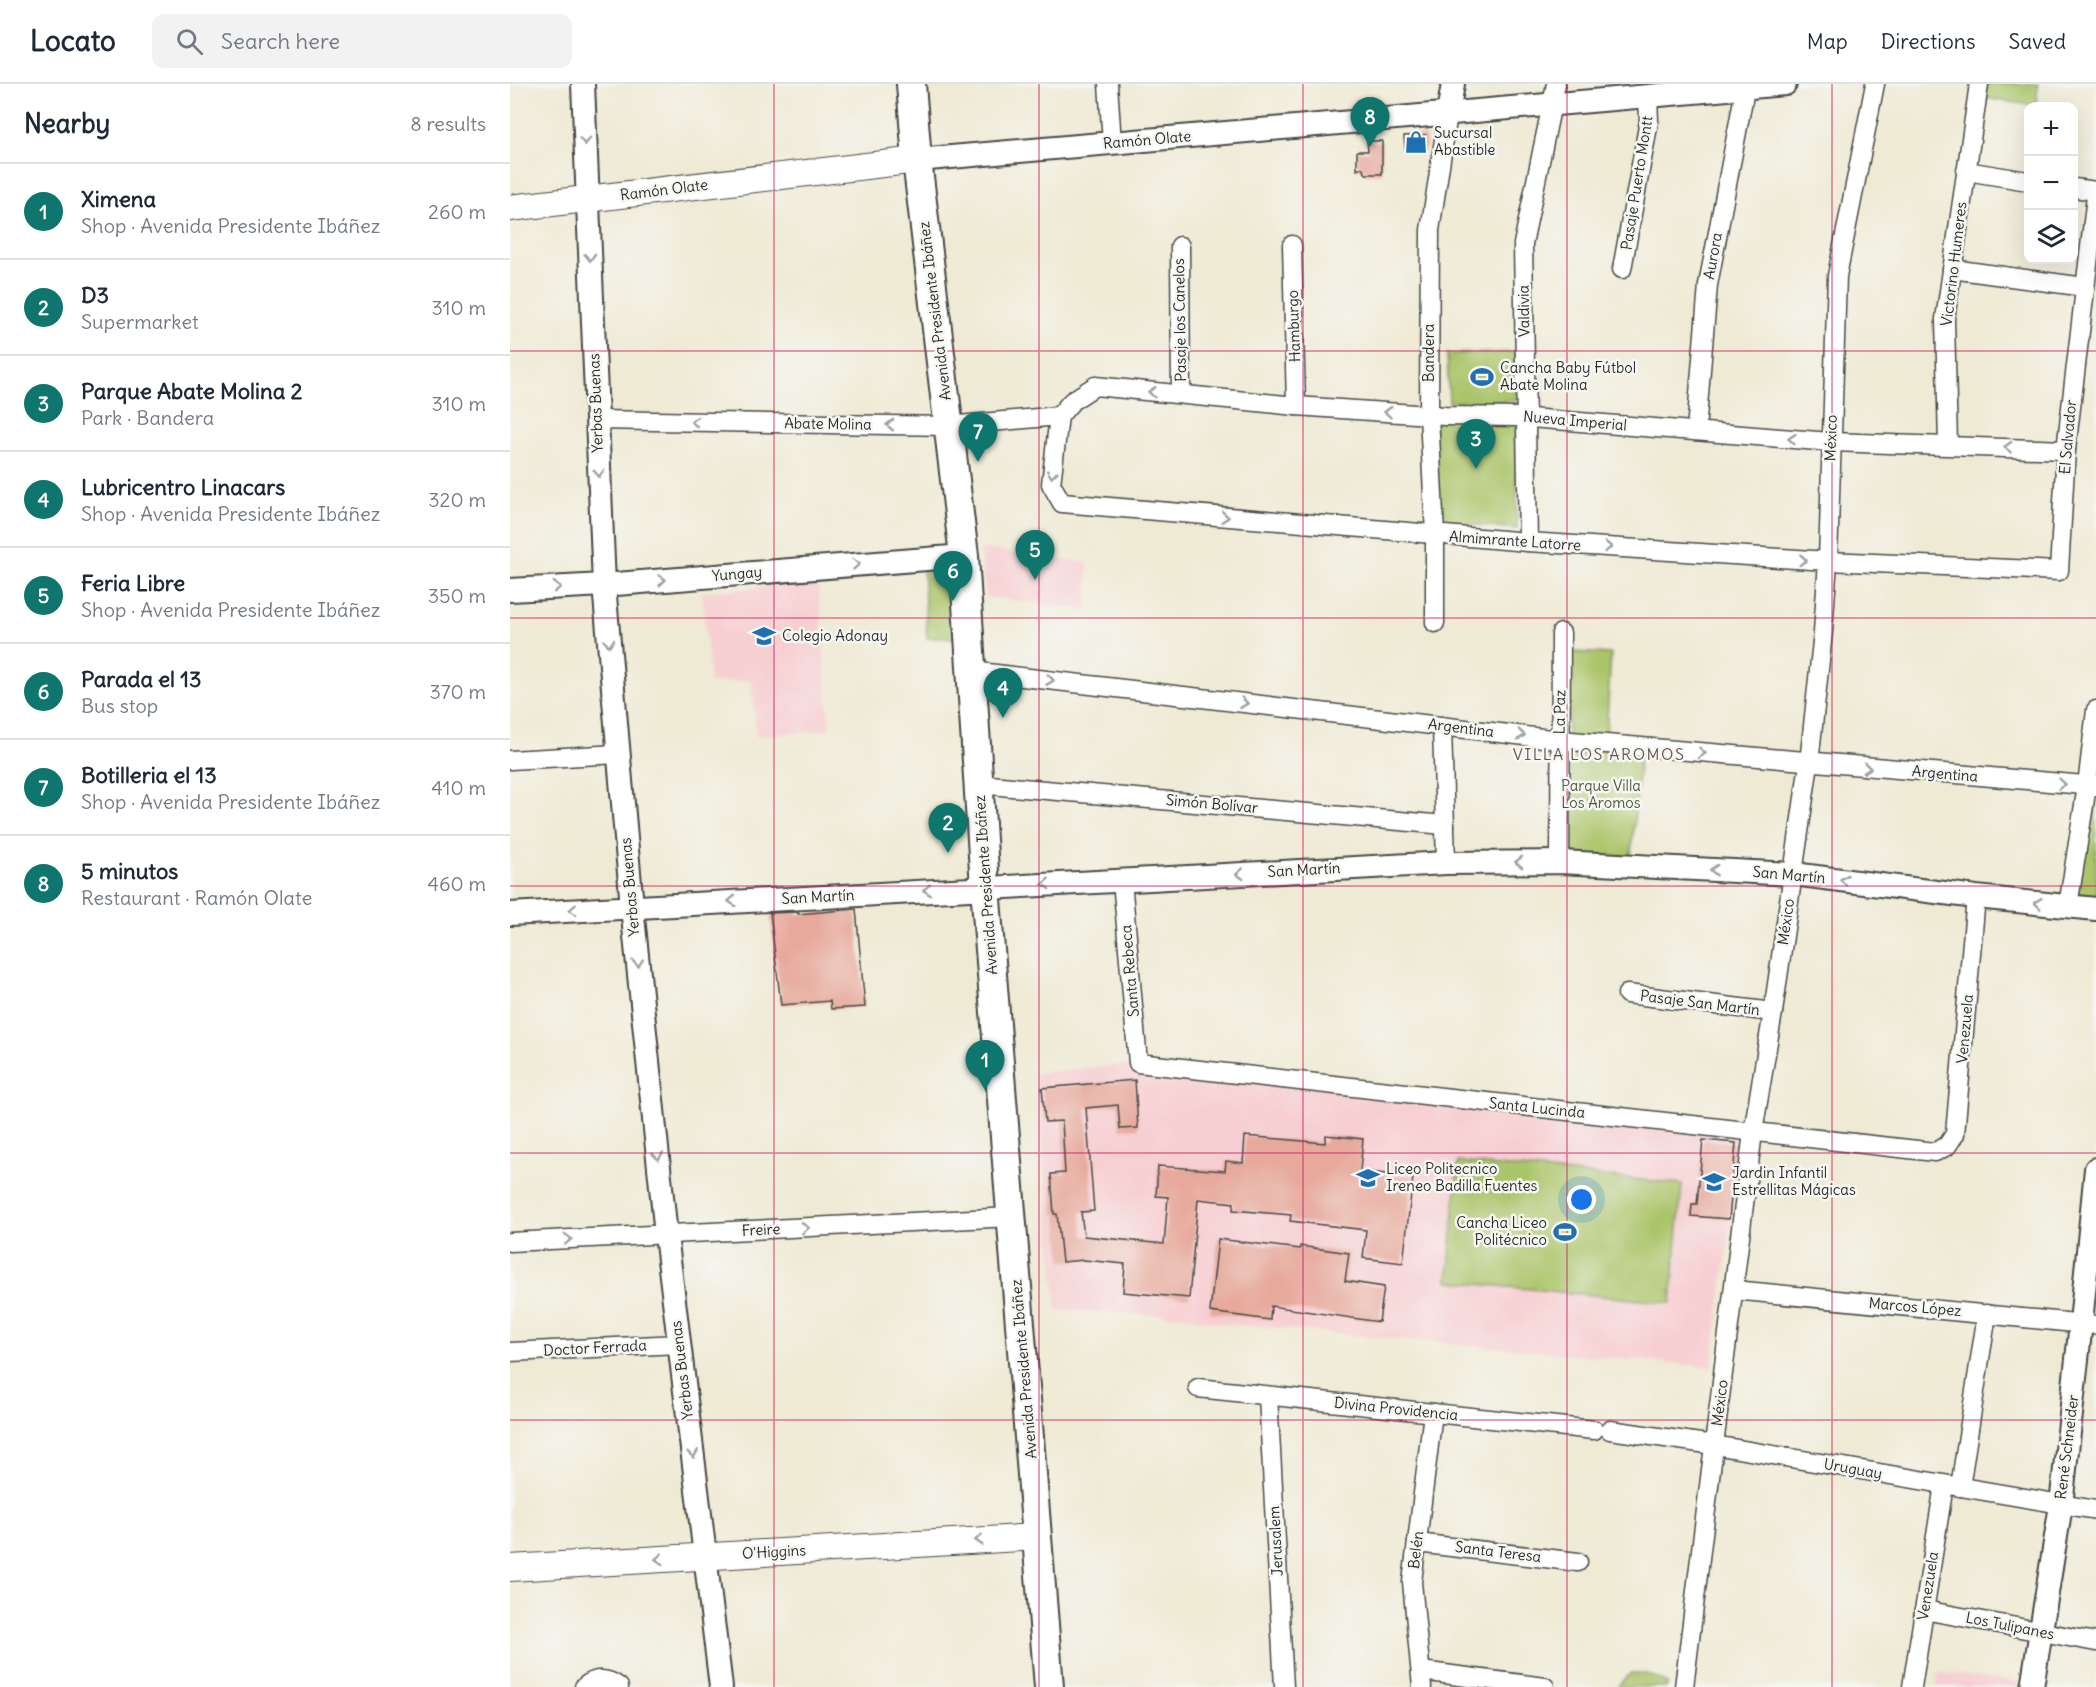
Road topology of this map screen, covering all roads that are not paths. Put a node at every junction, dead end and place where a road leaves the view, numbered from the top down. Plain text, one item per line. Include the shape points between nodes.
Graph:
1 (583, 84) edge
2 (911, 84) edge
3 (1108, 84) edge
4 (1453, 84) edge
5 (1785, 84) edge
6 (1875, 84) edge
7 (1979, 84) edge
8 (1745, 86) edge
9 (1554, 94) edge
10 (1648, 96) junction
11 (1448, 114) junction
12 (1112, 143) junction
13 (917, 160) junction
14 (1966, 171) junction
15 (2024, 180) edge
16 (2078, 189) edge
17 (2096, 191) edge
18 (2096, 196) edge
19 (588, 199) junction
20 (510, 208) edge
21 (1292, 245) dead end
22 (1179, 246) dead end
23 (1622, 269) dead end
24 (1953, 269) junction
25 (2085, 287) junction
26 (1181, 394) junction
27 (1296, 406) junction
28 (1429, 415) junction
29 (1059, 416) junction
30 (1526, 417) junction
31 (596, 420) junction
32 (948, 426) junction
33 (1696, 431) junction
34 (1831, 442) junction
35 (1948, 445) junction
36 (2066, 450) junction
37 (1435, 535) junction
38 (1528, 542) junction
39 (964, 556) junction
40 (1828, 561) junction
41 (2059, 571) joint
42 (604, 585) junction
43 (510, 590) edge
44 (1435, 623) dead end
45 (1561, 633) dead end
46 (971, 671) junction
47 (2096, 710) edge
48 (1442, 726) junction
49 (1560, 740) junction
50 (618, 754) junction
51 (510, 760) edge
52 (1809, 763) junction
53 (978, 784) junction
54 (2092, 786) edge
55 (1445, 825) junction
56 (1560, 862) junction
57 (1446, 863) junction
58 (1793, 874) junction
59 (1122, 880) junction
60 (985, 887) junction
61 (1976, 897) junction
62 (2068, 906) junction
63 (632, 907) junction
64 (2096, 909) edge
65 (510, 914) edge
66 (1626, 994) dead end
67 (1773, 1012) junction
68 (1138, 1063) joint
69 (1753, 1132) junction
70 (1935, 1152) joint
71 (2096, 1169) edge
72 (1012, 1217) junction
73 (666, 1235) junction
74 (510, 1242) edge
75 (1734, 1290) junction
76 (1987, 1314) junction
77 (2089, 1324) edge
78 (679, 1344) junction
79 (510, 1352) edge
80 (1198, 1388) dead end
81 (1268, 1396) junction
82 (1433, 1413) junction
83 (1602, 1430) joint
84 (1714, 1445) junction
85 (1952, 1486) junction
86 (2061, 1505) junction
87 (2096, 1510) edge
88 (1038, 1537) junction
89 (1417, 1543) junction
90 (705, 1557) junction
91 (1578, 1562) dead end
92 (510, 1568) edge
93 (1924, 1610) junction
94 (2041, 1633) junction
95 (2096, 1642) edge
96 (1422, 1679) edge
97 (1504, 1684) edge
98 (584, 1687) edge
99 (620, 1687) edge
100 (721, 1687) edge
101 (1049, 1687) edge
102 (1284, 1687) edge
103 (1545, 1687) edge
104 (1684, 1687) edge
105 (1912, 1687) edge
106 (2032, 1687) edge

1 -> 19 street, Yerbas Buenas
2 - 13 main road, Avenida Presidente Ibáñez
3 - 12 street
4 - 11 street, Bandera
5 - 8 street, Ramón Olate
6 - 34 street, México via 1837,276
7 - 14 street, Victorino Humeres
8 - 10 street, Ramón Olate
8 - 33 street, Aurora via 1708,285
9 - 10 street, Ramón Olate
9 - 11 street, Ramón Olate
9 - 30 street, Valdivia via 1523,244
10 - 23 street, Pasaje Puerto Montt via 1649,121
11 - 12 street, Ramón Olate
11 - 28 street, Bandera via 1430,230
12 - 13 street, Ramón Olate
13 - 19 main road, Ramón Olate
13 - 32 main road, Avenida Presidente Ibáñez
14 - 15 street
14 - 24 street, Victorino Humeres
16 - 17 street
18 - 25 street, El Salvador
19 - 20 main road, Ramón Olate
19 -> 31 street, Yerbas Buenas
21 - 27 street, Hamburgo
22 - 26 street, Pasaje los Canelos
24 - 25 street
24 - 35 street, Victorino Humeres via 1945,319
25 - 36 street, El Salvador
26 - 27 street, Nueva Imperial
26 -> 29 street, Nueva Imperial via 1095,386 1072,401
28 -> 27 street, Nueva Imperial
28 - 30 street, Nueva Imperial
28 - 37 street, Bandera
29 - 32 street, Abate Molina
29 -> 37 street, Almimrante Latorre via 1051,484 1062,502
30 - 33 street, Nueva Imperial
30 - 38 street, Valdivia
32 -> 31 street, Abate Molina
31 -> 42 street, Yerbas Buenas
32 - 39 main road, Avenida Presidente Ibáñez
34 -> 33 street, Nueva Imperial
34 - 35 street, Nueva Imperial
34 - 40 street, México
36 -> 35 street, Nueva Imperial
36 - 41 street, El Salvador
37 - 38 street, Almimrante Latorre
37 - 44 street, Bandera
38 -> 40 street, Almimrante Latorre
42 -> 39 street, Yungay
39 - 46 main road, Avenida Presidente Ibáñez
40 - 41 street, Almimrante Latorre
40 - 52 street, México
43 -> 42 street, Yungay
42 -> 50 street, Yerbas Buenas
45 - 49 street, La Paz
46 -> 48 street, Argentina
46 - 53 main road, Avenida Presidente Ibáñez
47 - 54 street
48 -> 49 street, Argentina
48 - 55 street
49 -> 52 street, Argentina
49 - 56 street, La Paz
50 - 51 street
50 - 63 street, Yerbas Buenas
52 -> 54 street, Argentina
52 - 58 street, México
53 - 55 street, Simón Bolívar
53 - 60 main road, Avenida Presidente Ibáñez
54 - 62 street
55 - 57 street
56 -> 57 street, San Martín
58 -> 56 street, San Martín
57 -> 59 street, San Martín
61 -> 58 street, San Martín
58 - 67 street, México
59 -> 60 street, San Martín
59 - 68 street, Santa Rebeca
60 -> 63 street, San Martín
60 - 72 main road, Avenida Presidente Ibáñez
62 -> 61 street, San Martín
61 - 70 street, Venezuela via 1955,1134 1947,1146
62 - 64 street, San Martín
63 -> 65 street, San Martín
63 -> 73 street, Yerbas Buenas
66 - 67 street, Pasaje San Martín
67 - 69 street, México
68 - 69 street, Santa Lucinda
69 - 70 street, Santa Lucinda
69 - 75 street, México
71 - 77 street, René Schneider
73 -> 72 street, Freire
72 - 88 main road, Avenida Presidente Ibáñez
74 -> 73 street, Freire
73 - 78 street, Yerbas Buenas
75 - 76 street, Marcos López
75 - 84 street, México
76 - 77 street, Marcos López
76 - 85 street, Venezuela
77 - 86 street, René Schneider
78 - 79 street, Doctor Ferrada
78 -> 90 street, Yerbas Buenas
80 - 81 street, Divina Providencia
81 - 82 street, Divina Providencia
81 - 102 street, Jerusalem
82 - 83 street, Divina Providencia
82 - 89 street, Belén
83 - 84 street, Uruguay
84 - 85 street, Uruguay
84 - 104 street, México
85 - 86 street, Uruguay
85 - 93 street, Venezuela
86 - 87 street, Uruguay
86 - 94 street, René Schneider
88 -> 90 main road, O'Higgins
88 - 101 main road, Avenida Presidente Ibáñez
89 - 91 street, Santa Teresa
89 - 96 street, Belén via 1412,1582
90 -> 92 main road, O'Higgins
90 - 100 street, Yerbas Buenas
93 - 94 street, Los Tulipanes
93 - 105 street, Venezuela
94 - 95 street, Los Tulipanes
94 - 106 street, René Schneider
96 - 97 street
97 - 103 street
98 - 99 street via 592,1681 605,1680

